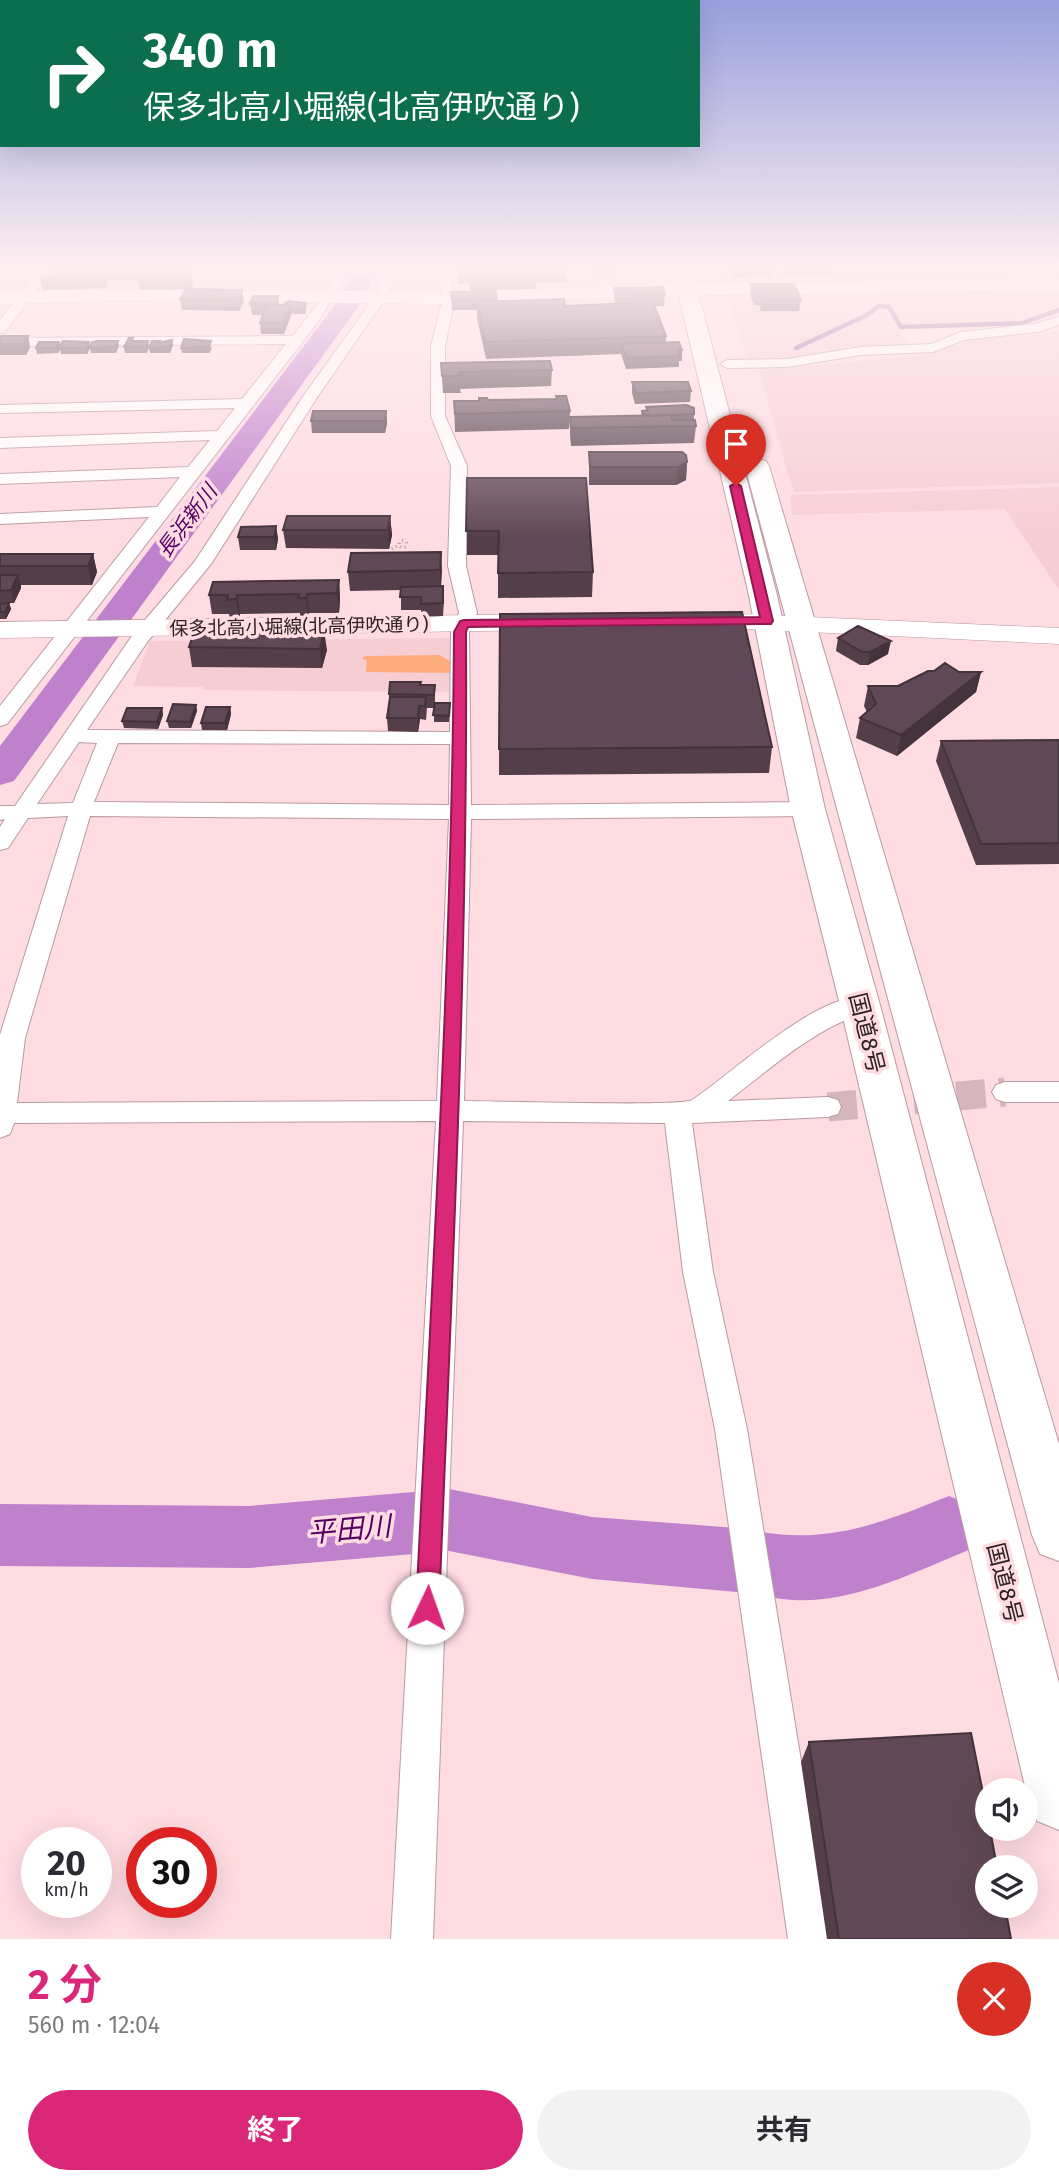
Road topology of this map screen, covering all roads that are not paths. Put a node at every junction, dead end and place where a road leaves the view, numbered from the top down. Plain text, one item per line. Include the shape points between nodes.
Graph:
1 (282, 356) edge
2 (338, 356) edge
3 (438, 356) edge
4 (710, 356) edge
5 (724, 356) edge
6 (830, 356) edge
7 (727, 364) junction
8 (246, 403) junction
9 (0, 409) edge
10 (222, 435) junction
11 (0, 443) edge
12 (194, 472) junction
13 (0, 478) edge
14 (159, 512) junction
15 (0, 519) edge
16 (668, 620) edge
17 (569, 622) edge
18 (784, 622) junction
19 (464, 623) junction
20 (145, 628) junction
21 (74, 629) junction
22 (0, 630) edge
23 (1059, 636) edge
24 (0, 720) edge
25 (73, 736) junction
26 (110, 737) junction
27 (458, 737) junction
28 (808, 808) junction
29 (81, 809) junction
30 (460, 812) junction
31 (11, 813) edge
32 (0, 843) edge
33 (860, 1005) junction
34 (1005, 1092) tunnel mouth
35 (1059, 1092) edge
36 (828, 1107) tunnel mouth
37 (450, 1111) junction
38 (686, 1113) junction
39 (1, 1120) edge
40 (1059, 1535) edge
41 (1059, 1799) edge
42 (412, 1939) edge
43 (809, 1939) edge

1 - 8 street
2 - 20 street via 202,564
3 - 19 street via 438,416 459,466 457,566 468,613
4 - 18 highway, 国道8号 via 762,591
5 - 7 highway, 国道8号
6 - 7 street
7 - 18 highway, 国道8号
8 - 9 street
8 - 10 street
10 - 11 street
10 - 12 street
12 - 13 street
12 - 14 street
14 - 15 street
14 - 21 street
16 - 18 street
17 - 19 street, 保多北高小堀線(北高伊吹通り)
18 - 23 street
18 - 28 highway, 国道8号 via 774,645
18 - 40 highway, 国道8号
19 - 20 street, 保多北高小堀線(北高伊吹通り)
19 - 27 street via 460,632
20 - 21 street, 保多北高小堀線(北高伊吹通り)
20 - 25 street
21 - 22 street, 保多北高小堀線(北高伊吹通り)
21 - 24 street
25 - 26 street
25 - 31 street
26 - 27 street
26 - 29 street
27 - 30 street
28 - 30 street
28 - 33 highway, 国道8号
29 - 30 street
29 - 31 street
29 - 39 street via 12,1038
30 - 37 street
31 - 32 street
33 - 38 street via 834,1013 775,1049
33 - 41 highway, 国道8号
34 - 35 street
36 - 38 street
37 - 38 street
37 - 39 street
37 - 42 street
38 - 43 street via 687,1203 712,1359 731,1429

